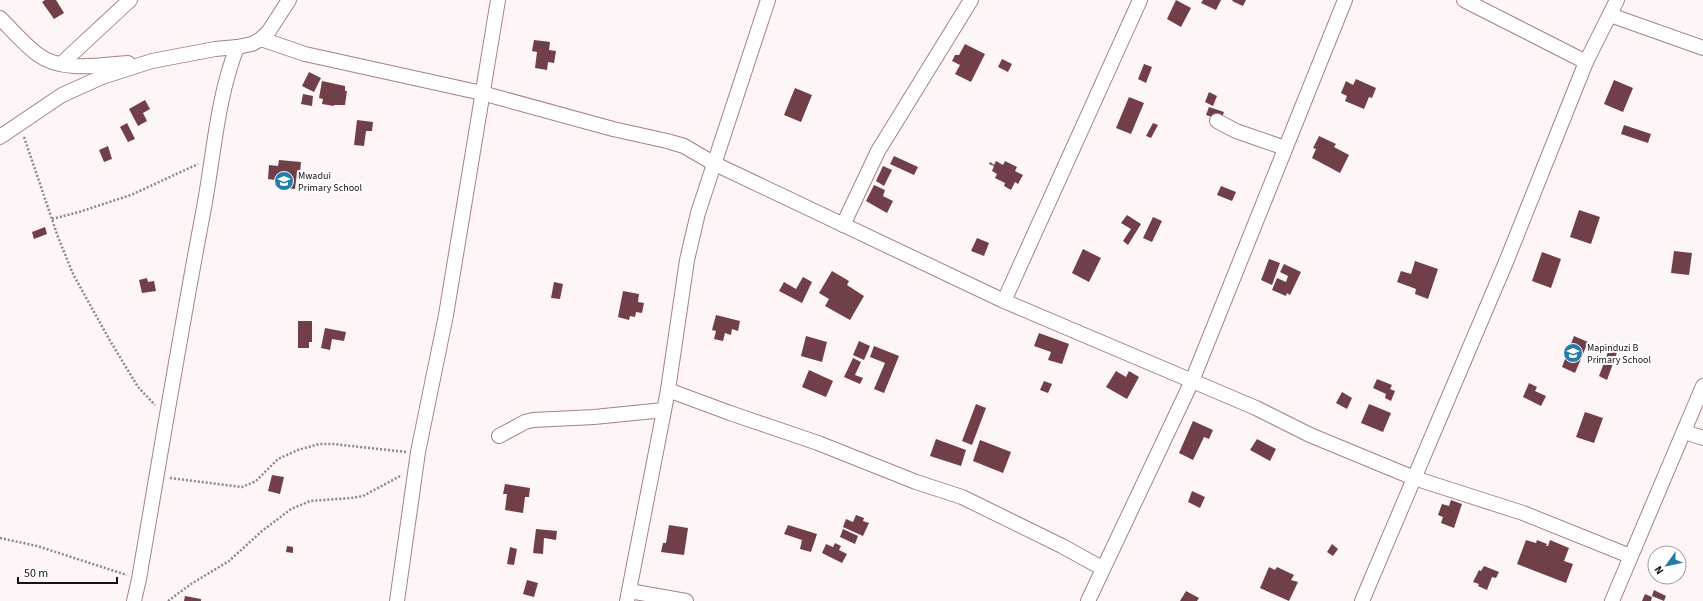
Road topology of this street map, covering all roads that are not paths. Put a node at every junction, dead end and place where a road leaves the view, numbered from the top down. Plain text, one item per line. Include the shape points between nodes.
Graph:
1 (130, 0) edge
2 (289, 0) edge
3 (498, 0) edge
4 (768, 0) edge
5 (971, 0) edge
6 (1140, 0) edge
7 (1345, 0) edge
8 (1464, 0) edge
9 (1617, 0) edge
10 (1610, 15) junction
11 (0, 18) edge
12 (261, 39) junction
13 (238, 47) junction
14 (1703, 48) edge
15 (152, 61) junction
16 (1586, 62) junction
17 (61, 64) junction
18 (482, 93) junction
19 (1217, 121) dead end
20 (0, 136) edge
21 (1285, 148) junction
22 (713, 163) junction
23 (843, 225) junction
24 (1004, 301) junction
25 (1192, 381) junction
26 (1703, 386) edge
27 (668, 390) junction
28 (664, 410) junction
29 (1685, 432) junction
30 (499, 436) dead end
31 (1703, 438) edge
32 (1414, 478) junction
33 (1630, 556) junction
34 (1102, 568) junction
35 (628, 596) edge
36 (134, 601) edge
37 (397, 601) edge
38 (686, 601) edge
39 (1088, 601) edge
40 (1362, 601) edge
41 (1612, 601) edge

1 - 17 street
2 - 12 street
3 - 18 street
4 - 22 street
5 - 23 street via 878,151
6 - 24 street
7 - 21 street
8 - 16 street
9 - 10 street
10 - 14 street
10 - 16 street
11 - 17 street via 37,54
12 - 13 street
12 - 18 street via 305,54
13 - 15 street
13 - 36 street via 228,71 220,103 205,202
15 - 17 street via 75,66
15 - 20 street via 102,76 80,86
16 - 32 street via 1506,262
18 - 22 street via 684,146
18 - 37 street via 446,315 418,452
19 - 21 street via 1236,131
21 - 25 street
22 - 23 street
22 - 27 street via 687,260
23 - 24 street
24 - 25 street
25 - 32 street via 1256,408 1310,435
25 - 34 street
26 - 29 street
27 - 28 street
27 - 34 street via 962,497
28 - 30 street via 533,420
28 - 35 street
29 - 31 street
29 - 33 street
32 - 33 street via 1523,513
32 - 40 street
33 - 41 street
34 - 39 street
35 - 38 street

